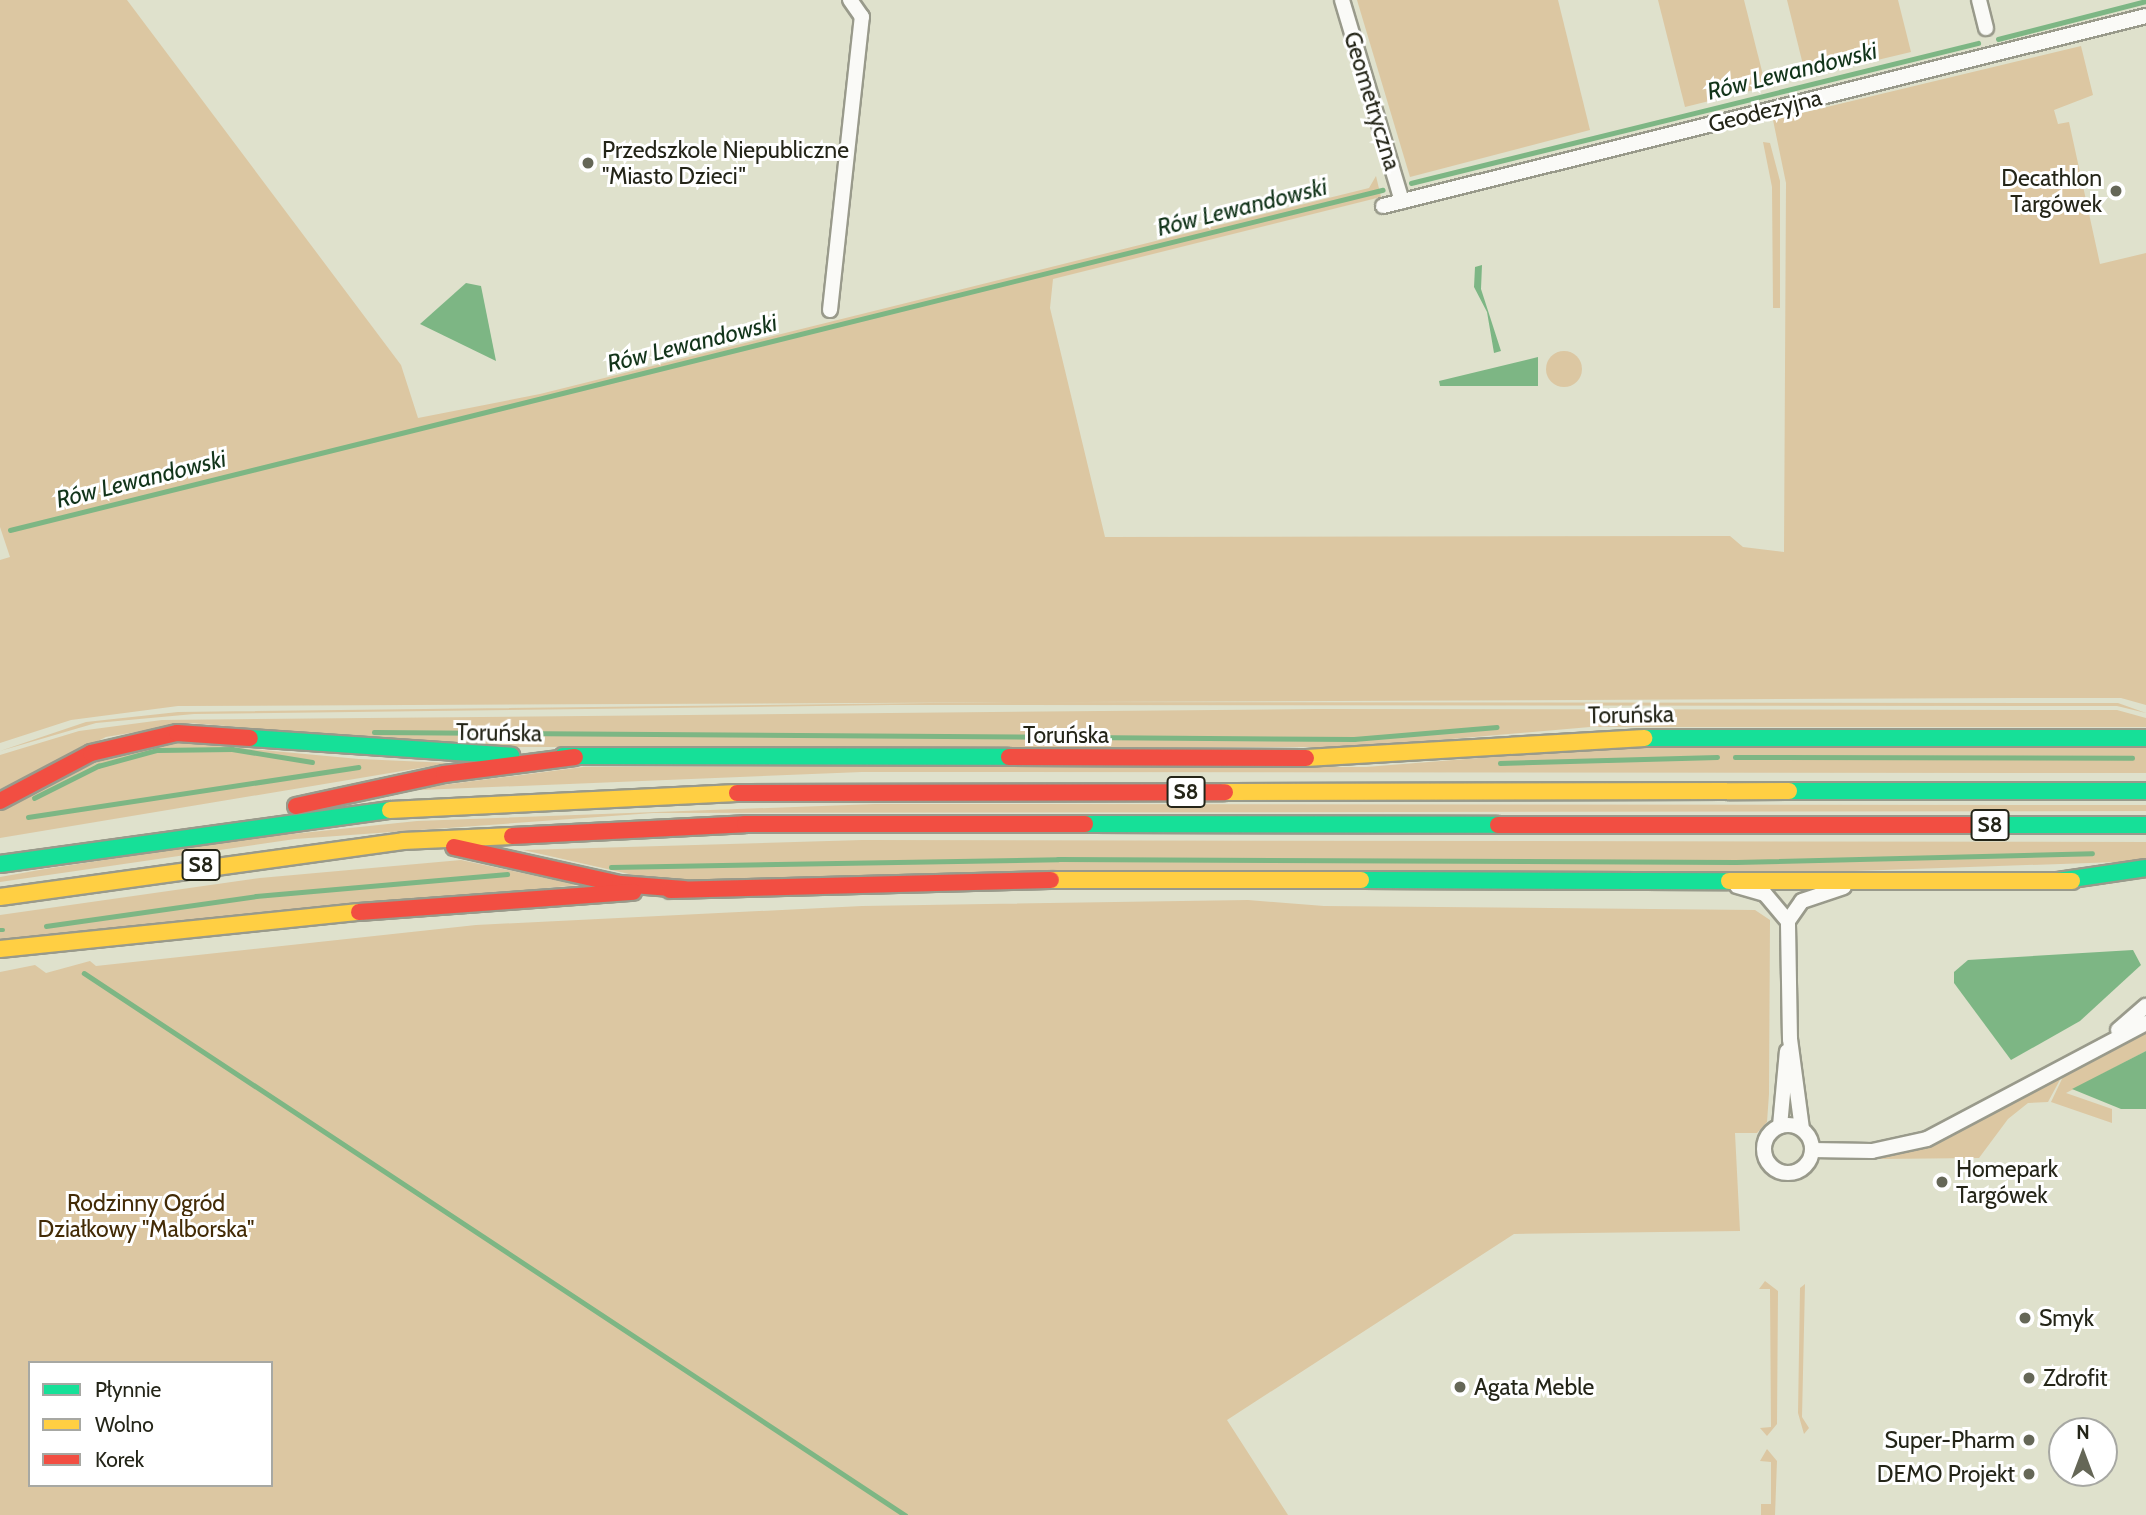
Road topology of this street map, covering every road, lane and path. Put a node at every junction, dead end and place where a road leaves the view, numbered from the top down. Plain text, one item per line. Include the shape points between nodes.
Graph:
1 (850, 0) edge
2 (1342, 0) edge
3 (1979, 0) edge
4 (2146, 16) edge
5 (1986, 28) dead end
6 (1402, 201) junction
7 (1383, 206) dead end
8 (830, 310) dead end
9 (2146, 737) edge
10 (575, 757) junction
11 (2146, 791) edge
12 (0, 801) edge
13 (2146, 825) edge
14 (228, 827) junction
15 (403, 841) junction
16 (0, 863) edge
17 (2146, 867) edge
18 (2057, 881) junction
19 (2146, 881) edge
20 (1714, 882) junction
21 (1867, 882) junction
22 (684, 889) junction
23 (0, 897) edge
24 (1788, 921) junction
25 (0, 949) edge
26 (2146, 1006) edge
27 (2146, 1023) edge
28 (1790, 1039) junction
29 (2107, 1039) junction
30 (1780, 1126) junction
31 (1802, 1129) junction
32 (1812, 1150) junction

1 - 8 street via 862,17
2 - 6 street, Geometryczna
3 - 5 street
4 - 6 street, Geodezyjna
6 - 7 street, Geodezyjna
9 - 10 main road, Toruńska via 1587,738 1362,758
10 - 12 main road, Toruńska via 382,752 177,733 91,753
10 - 14 main road via 444,774 306,803
11 - 14 main road, S8 via 782,792 395,808
13 - 15 main road, S8 via 745,824
14 - 16 main road, S8
15 - 22 main road via 527,860 620,884
15 - 23 main road, S8
17 - 18 main road
18 - 19 main road
18 - 21 main road
20 - 21 main road
20 - 22 main road via 965,880
20 - 24 street via 1765,894
21 - 24 street via 1802,901
22 - 25 main road via 385,909
24 - 28 street
26 - 29 street
27 - 29 street
28 - 30 street
28 - 31 street
29 - 32 street via 1927,1139 1872,1151
30 - 31 street
30 - 32 street via 1764,1146 1774,1169 1799,1171
31 - 32 street

